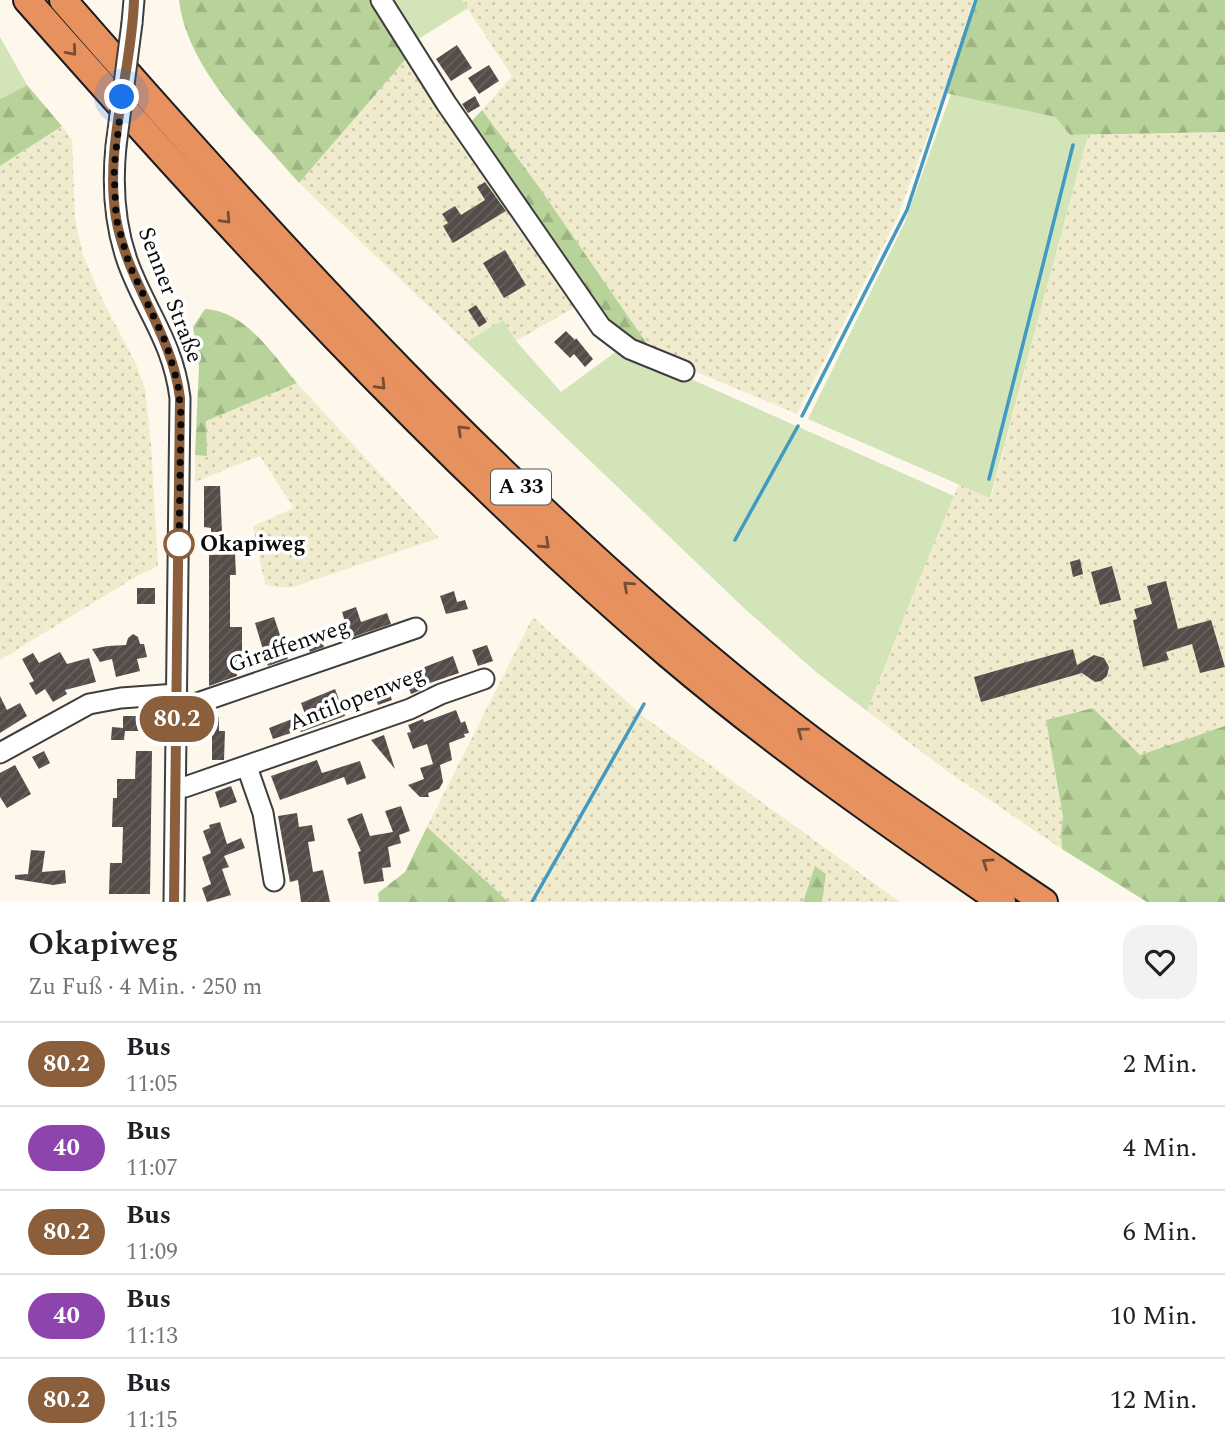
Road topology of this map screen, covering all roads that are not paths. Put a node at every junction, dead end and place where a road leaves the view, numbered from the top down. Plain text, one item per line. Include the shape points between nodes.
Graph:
1 (27, 0) edge
2 (63, 0) edge
3 (134, 0) edge
4 (381, 0) edge
5 (684, 371) dead end
6 (416, 628) dead end
7 (484, 679) dead end
8 (177, 701) junction
9 (0, 753) edge
10 (247, 766) junction
11 (176, 787) junction
12 (274, 881) dead end
13 (174, 902) edge
14 (1002, 902) edge
15 (1044, 902) edge

1 -> 14 highway, A 33 via 329,331 548,547 755,725 853,800
15 -> 2 highway, A 33 via 865,780 770,708 564,528 348,317 200,158
3 - 8 street, Senner Straße, bridge via 113,193 121,240 166,343 180,398
4 - 5 street via 446,103 601,327 629,349
6 - 8 street, Giraffenweg via 186,707
7 - 10 street, Antilopenweg
8 - 9 street via 121,698 89,704
8 - 11 street, Senner Straße
10 - 11 street, Antilopenweg via 186,788
10 - 12 street via 262,813
11 - 13 street, Senner Straße

